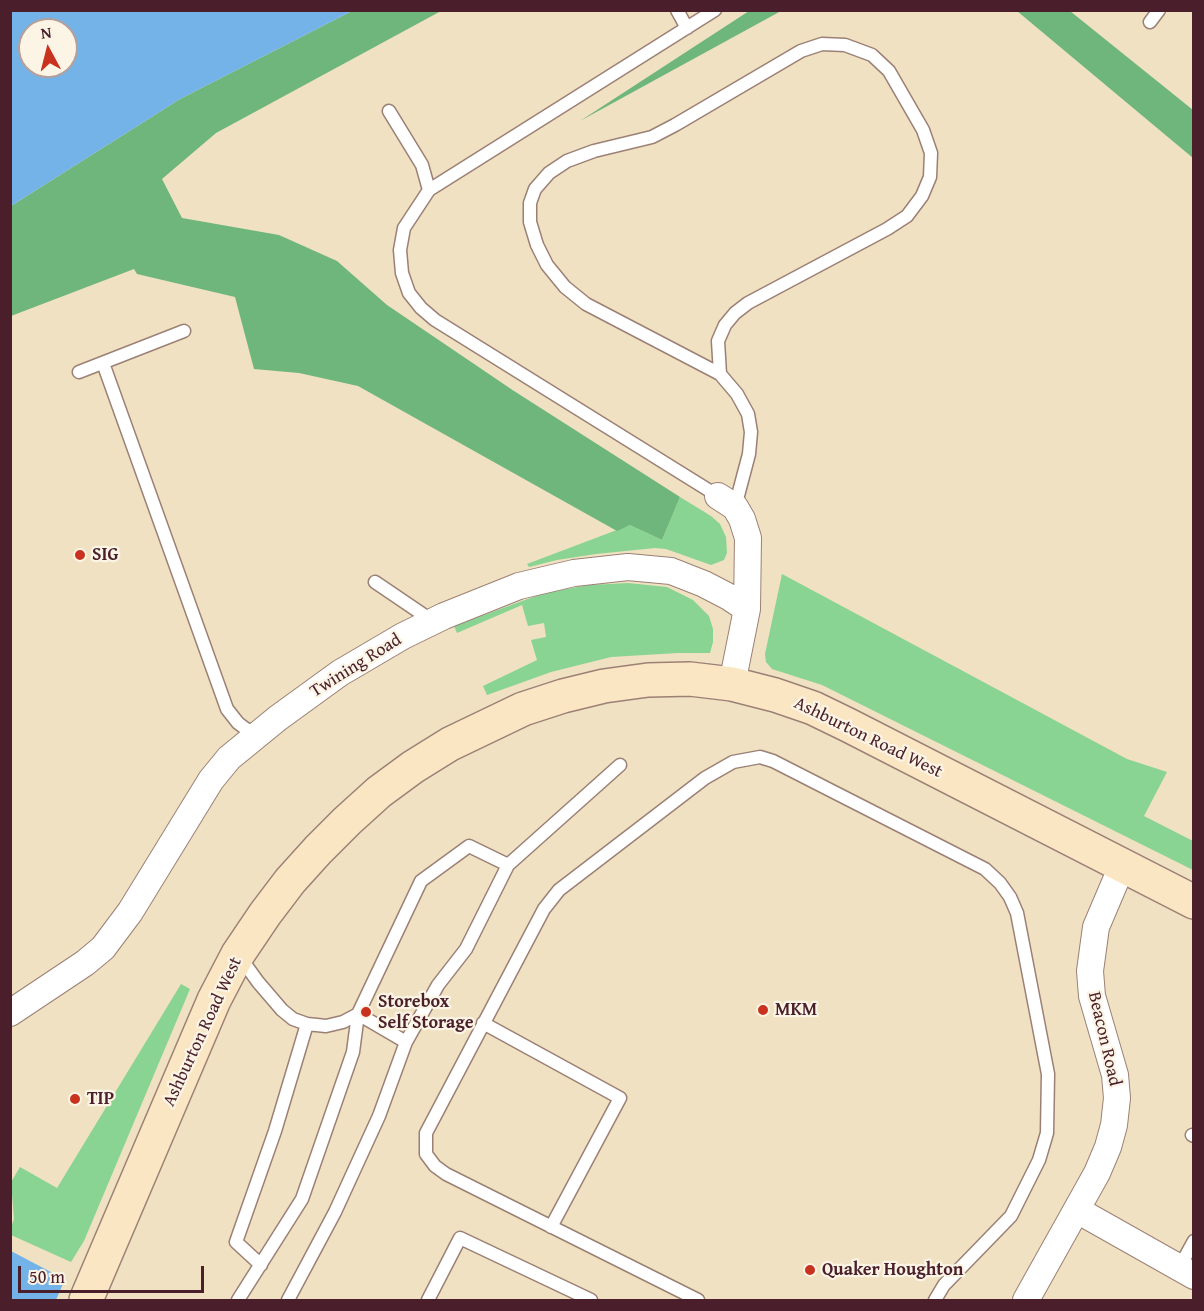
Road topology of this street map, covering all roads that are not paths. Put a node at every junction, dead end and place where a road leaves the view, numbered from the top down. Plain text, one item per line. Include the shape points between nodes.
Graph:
1 (676, 10) edge
2 (715, 10) edge
3 (1159, 10) edge
4 (1150, 22) dead end
5 (687, 28) junction
6 (389, 111) dead end
7 (429, 190) junction
8 (184, 331) dead end
9 (103, 363) junction
10 (79, 372) dead end
11 (720, 374) junction
12 (726, 501) junction
13 (375, 582) dead end
14 (747, 609) junction
15 (434, 621) junction
16 (732, 684) junction
17 (259, 734) junction
18 (620, 765) dead end
19 (508, 865) junction
20 (1122, 866) junction
21 (1194, 902) edge
22 (238, 954) junction
23 (10, 1013) edge
24 (358, 1014) junction
25 (483, 1023) junction
26 (307, 1024) junction
27 (406, 1042) junction
28 (1077, 1210) junction
29 (551, 1227) junction
30 (1194, 1241) edge
31 (261, 1265) junction
32 (1186, 1272) edge
33 (91, 1287) edge
34 (238, 1300) edge
35 (288, 1300) edge
36 (428, 1300) edge
37 (591, 1300) edge
38 (698, 1300) edge
39 (935, 1300) edge
40 (1026, 1300) edge

1 - 5 lane
2 - 5 lane
3 - 4 lane
5 - 7 lane
6 - 7 lane via 422,165
7 - 12 lane via 404,228 400,250 409,293 421,308
8 - 9 lane
9 - 10 lane
9 - 17 lane via 227,709 238,723
11 - 11 lane via 586,304 565,287 547,265 530,222 535,189 567,161 652,137 801,51 822,44 845,45 872,55 888,71 923,130 931,153 930,177 922,196 907,216 887,230 735,313 718,341
11 - 12 lane via 737,394 751,432 749,454
12 - 14 street via 742,519 748,538
13 - 15 lane
14 - 15 street, Twining Road via 682,574 628,567 574,573 519,586
14 - 16 street
15 - 17 street, Twining Road via 340,674
16 - 20 main road, Ashburton Road West via 813,708 848,724
16 - 22 main road, Ashburton Road West via 690,679 604,686 523,709 450,744 412,767 347,821 290,880
17 - 23 street, Twining Road via 219,769 130,912 103,948
18 - 19 lane
19 - 24 lane via 469,846 421,881
19 - 27 lane via 466,949 438,985
20 - 21 main road, Ashburton Road West
20 - 28 street, Beacon Road via 1096,927 1090,971 1092,996 1115,1075 1114,1125 1104,1156
22 - 26 lane via 282,1010
22 - 33 main road, Ashburton Road West via 214,1000
24 - 26 lane via 326,1026
24 - 27 lane
24 - 31 lane via 353,1052 302,1199
25 - 29 lane via 426,1133 426,1154 446,1174
25 - 29 lane via 620,1098
25 - 39 lane via 544,909 559,891 705,778 733,762 760,757 773,761 984,869 1010,897 1021,927 1048,1074 1047,1133 1039,1160 1011,1216 944,1285
26 - 31 lane via 236,1242
27 - 35 lane via 379,1116 335,1212
28 - 32 street
28 - 40 street, Beacon Road
29 - 38 lane
30 - 32 lane
31 - 34 lane
36 - 37 lane via 460,1238

